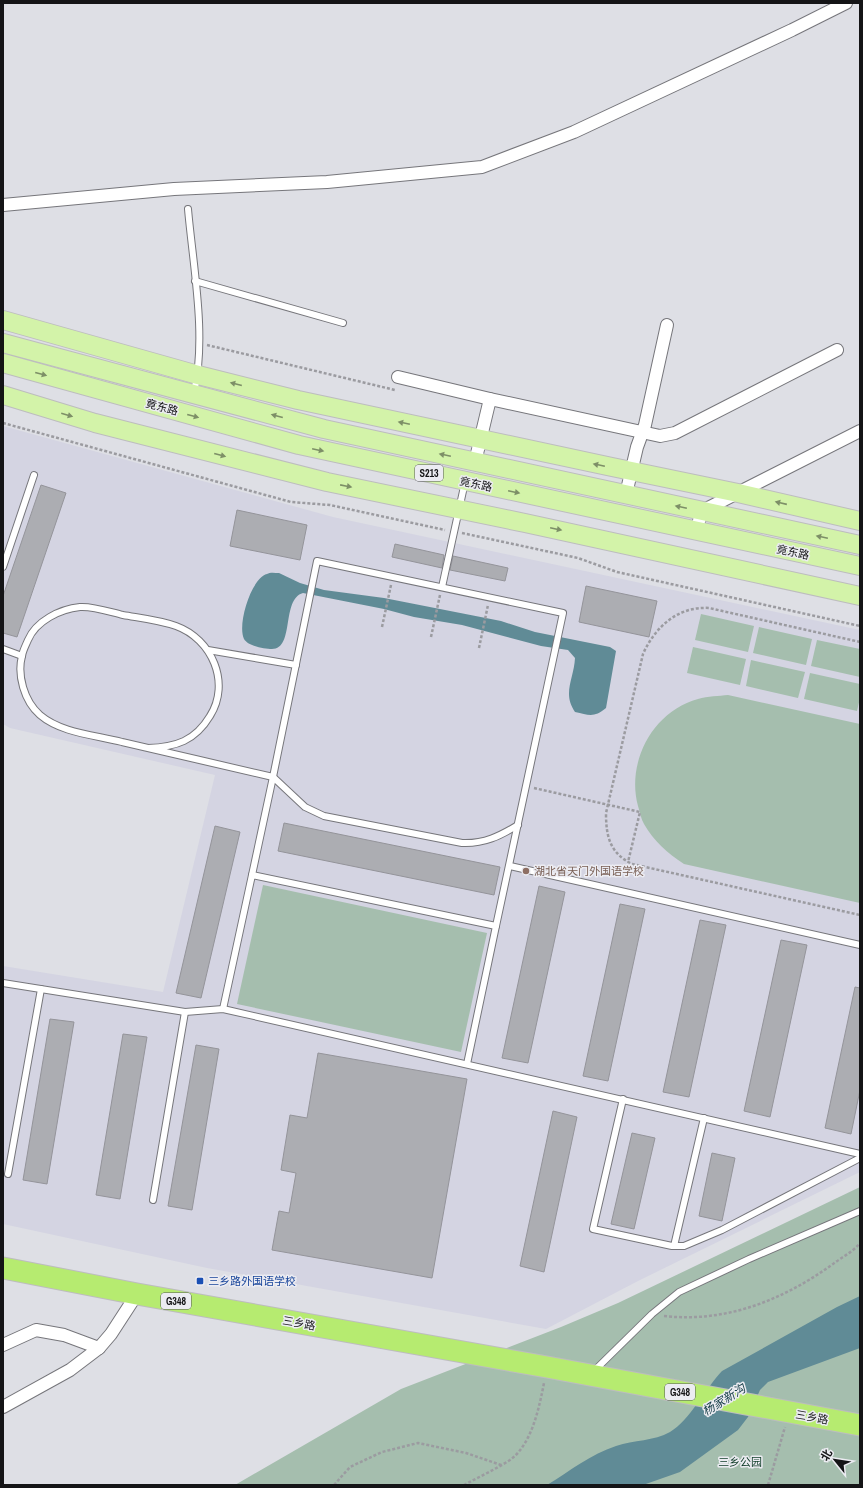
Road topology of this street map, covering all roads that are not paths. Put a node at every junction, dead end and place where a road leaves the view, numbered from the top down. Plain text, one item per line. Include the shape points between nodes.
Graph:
1 (846, 3) edge
2 (3, 205) edge
3 (188, 209) dead end
4 (195, 281) junction
5 (3, 320) edge
6 (343, 323) dead end
7 (667, 325) dead end
8 (3, 343) edge
9 (837, 350) dead end
10 (3, 364) edge
11 (198, 375) junction
12 (398, 377) dead end
13 (193, 394) junction
14 (3, 396) edge
15 (490, 399) junction
16 (860, 431) edge
17 (642, 432) junction
18 (480, 439) junction
19 (475, 462) junction
20 (631, 471) junction
21 (34, 475) dead end
22 (465, 481) junction
23 (738, 493) junction
24 (626, 494) junction
25 (459, 509) junction
26 (702, 511) junction
27 (860, 521) edge
28 (696, 531) junction
29 (860, 546) edge
30 (860, 566) edge
31 (3, 567) edge
32 (442, 588) junction
33 (860, 596) edge
34 (3, 649) edge
35 (208, 650) junction
36 (22, 656) junction
37 (296, 665) junction
38 (148, 748) junction
39 (273, 777) junction
40 (518, 825) junction
41 (510, 866) junction
42 (252, 875) junction
43 (496, 926) junction
44 (860, 945) edge
45 (3, 983) edge
46 (41, 989) junction
47 (223, 1009) junction
48 (185, 1012) junction
49 (467, 1064) junction
50 (623, 1099) junction
51 (704, 1118) junction
52 (860, 1154) edge
53 (860, 1158) edge
54 (8, 1174) dead end
55 (153, 1200) dead end
56 (860, 1211) edge
57 (674, 1246) junction
58 (3, 1268) edge
59 (137, 1294) junction
60 (3, 1345) edge
61 (99, 1348) junction
62 (593, 1375) junction
63 (3, 1407) edge
64 (860, 1425) edge

1 - 2 street via 574,132 482,168 327,182 174,189
3 - 4 lane
4 - 6 lane
4 - 11 lane via 199,330
5 - 11 main road
7 - 17 street
8 - 13 main road, 竟东路 / S213
9 - 17 street via 675,433 660,436
10 -> 22 main road, 竟东路 / S213 via 300,446
11 - 13 lane
18 -> 11 main road
12 - 15 street
19 -> 13 main road, 竟东路 / S213 via 324,429
14 -> 25 main road via 95,423 254,464
15 - 17 street
15 - 18 street
16 - 23 street
17 - 20 street
18 - 19 street
20 -> 18 main road
19 - 24 main road, 竟东路 / S213
20 - 23 main road
20 - 24 street
21 - 31 lane
22 - 25 lane
22 -> 28 main road, 竟东路 / S213
23 - 26 street
27 -> 23 main road
26 -> 24 main road, 竟东路 / S213
25 - 32 lane
25 -> 33 main road
26 - 28 street
29 -> 26 main road, 竟东路 / S213
28 - 30 main road, 竟东路 / S213
32 - 37 lane via 317,561
32 - 40 lane via 564,613
34 - 36 lane
35 - 36 lane via 194,635 176,626 81,607 61,610 43,621 30,637
35 - 37 lane
35 - 38 lane via 217,668 219,689 215,709 204,727 188,740 169,747
36 - 38 lane via 21,677 26,696 38,714 55,726
37 - 39 lane
38 - 39 lane
39 - 40 lane via 305,807 314,813 332,818 462,843 484,842
39 - 42 lane
40 - 41 lane
41 - 43 lane
41 - 44 lane
42 - 43 lane
42 - 47 lane
43 - 49 lane
45 - 46 lane
46 - 48 lane
46 - 54 lane
47 - 48 lane
47 - 49 lane
48 - 55 lane
49 - 50 lane
50 - 51 lane
50 - 57 lane via 593,1229
51 - 52 lane
51 - 57 lane
53 - 57 lane via 722,1230 684,1246
56 - 62 lane via 679,1292 652,1314
58 - 59 highway, 三乡路 / G348
59 - 61 street
59 - 62 highway, 三乡路 / G348
60 - 61 street via 36,1330 64,1335
61 - 63 street via 64,1374
62 - 64 highway, 三乡路 / G348

